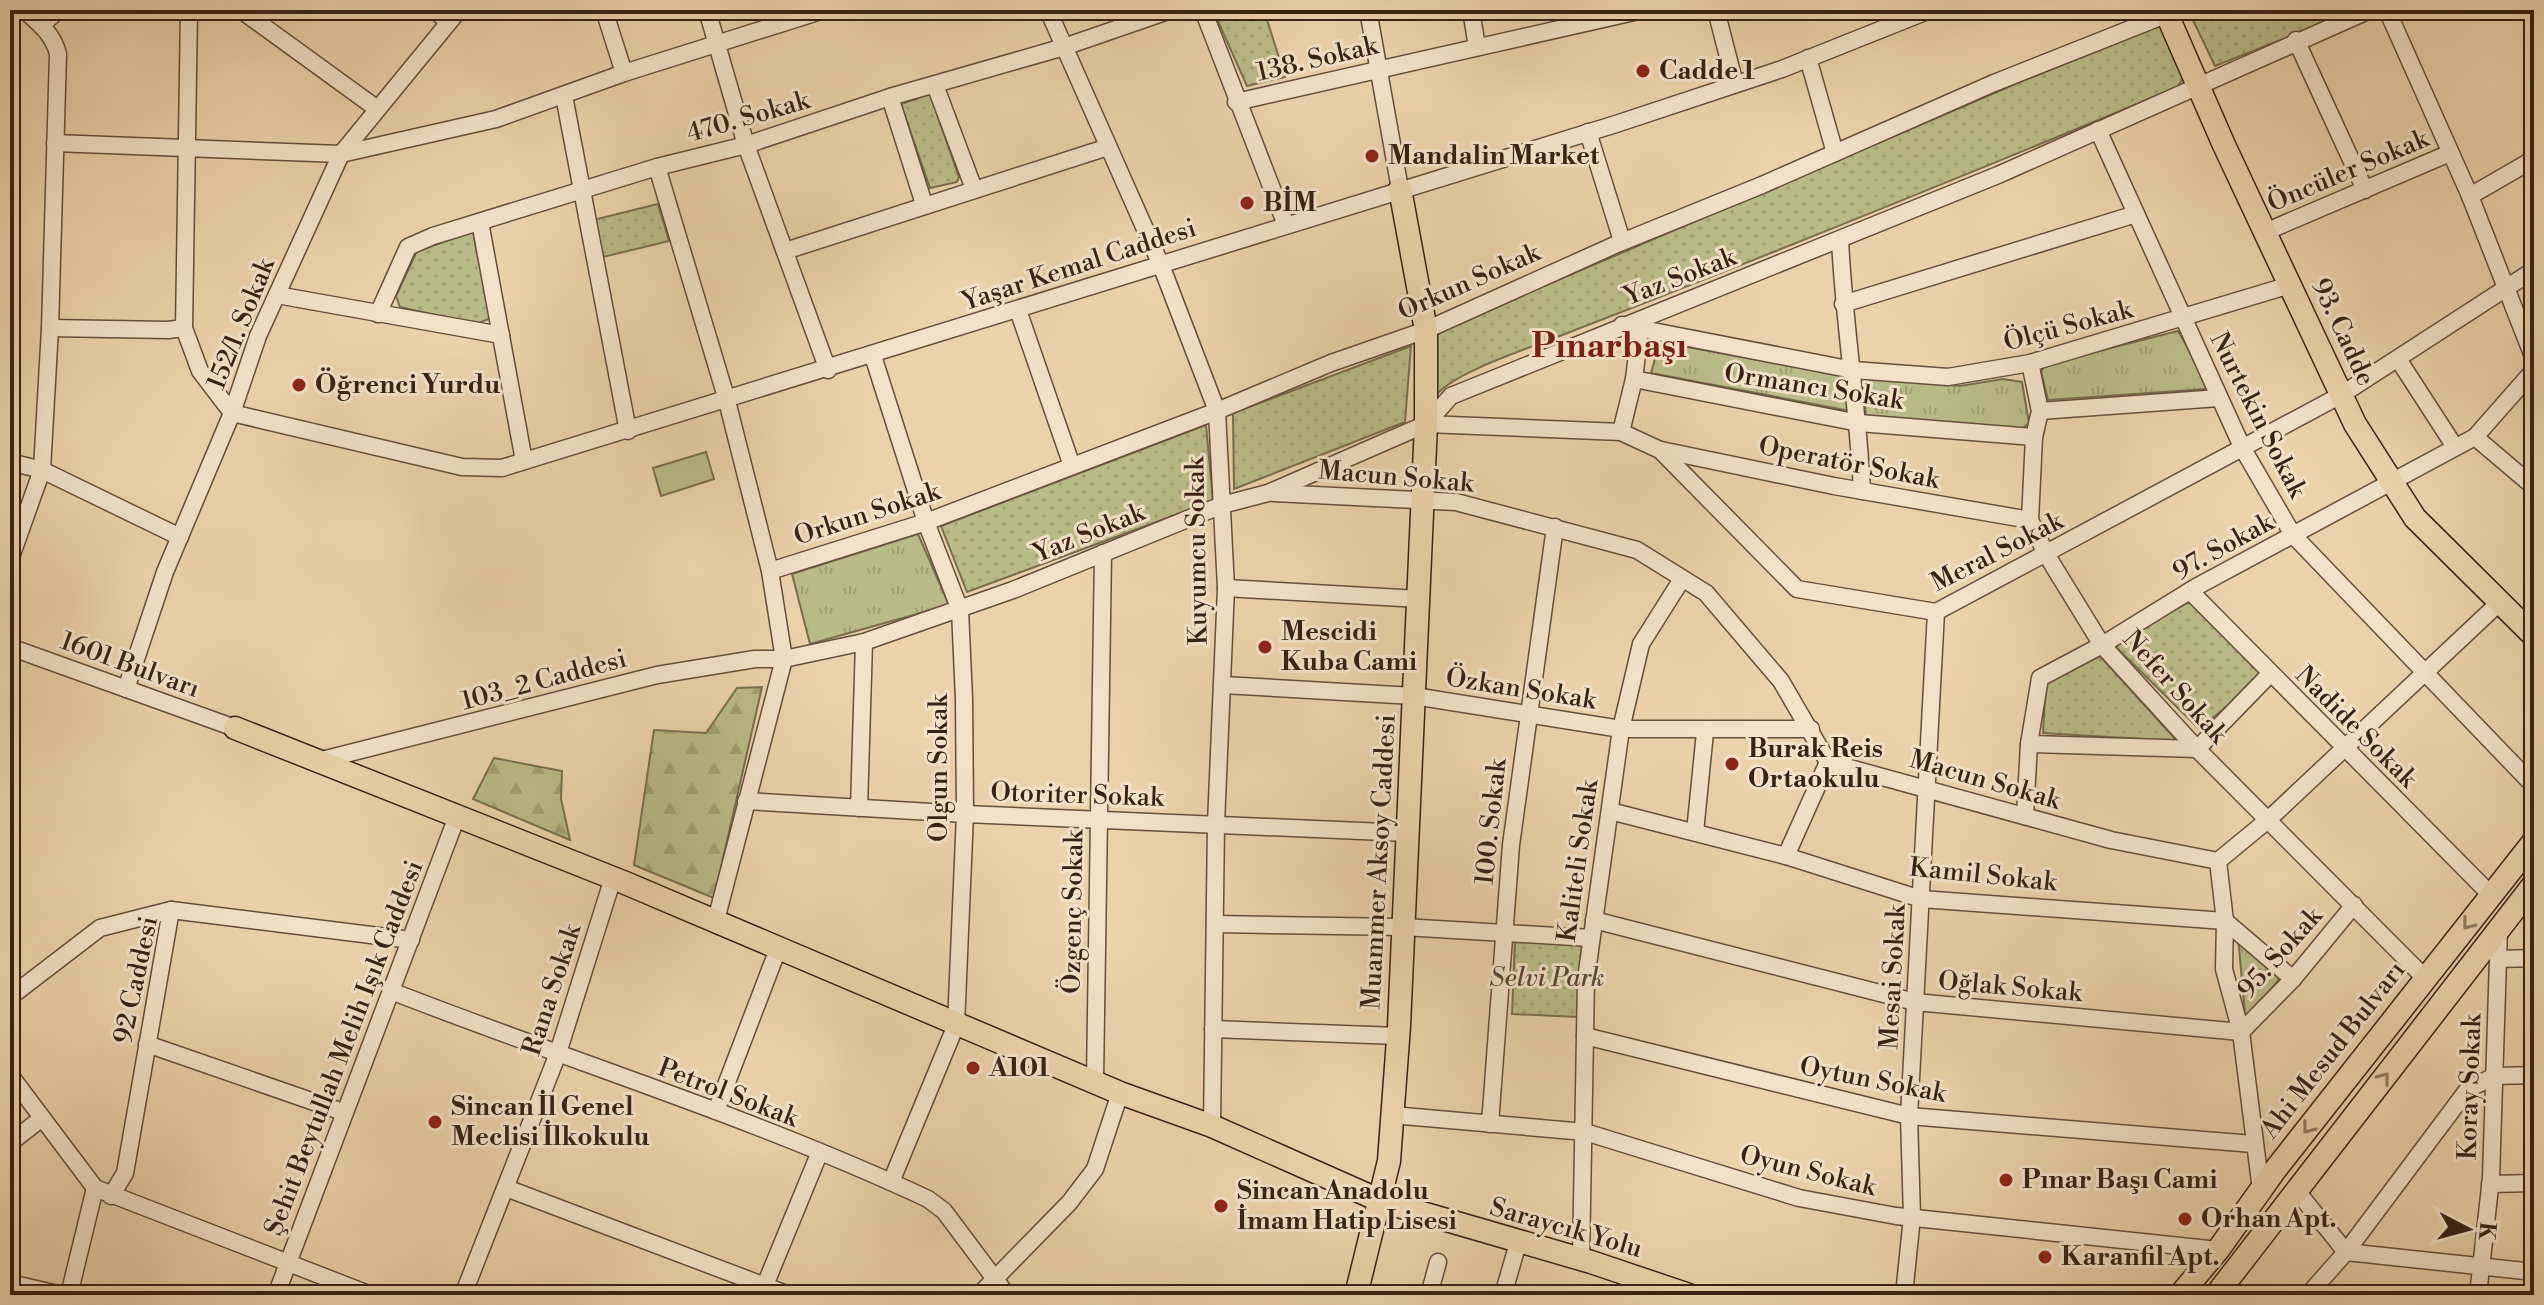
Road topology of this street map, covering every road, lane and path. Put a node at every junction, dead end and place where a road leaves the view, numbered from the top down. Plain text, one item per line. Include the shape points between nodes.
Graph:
1 (24, 10) edge
2 (59, 10) edge
3 (189, 10) edge
4 (241, 10) edge
5 (434, 10) edge
6 (604, 10) edge
7 (707, 10) edge
8 (822, 10) edge
9 (1048, 10) edge
10 (1171, 10) edge
11 (1203, 10) edge
12 (1368, 10) edge
13 (1471, 10) edge
14 (1643, 10) edge
15 (1716, 10) edge
16 (1930, 10) edge
17 (2370, 10) edge
18 (2387, 10) edge
19 (2170, 11) edge
20 (459, 14) edge
21 (1603, 15) edge
22 (41, 25) junction
23 (2296, 40) junction
24 (718, 42) junction
25 (1064, 47) junction
26 (1477, 47) junction
27 (1808, 58) junction
28 (1379, 70) junction
29 (624, 73) junction
30 (1735, 84) junction
31 (2198, 84) junction
32 (935, 85) junction
33 (564, 96) junction
34 (890, 97) junction
35 (1236, 102) junction
36 (376, 108) junction
37 (2098, 130) junction
38 (1588, 132) junction
39 (55, 143) junction
40 (746, 145) junction
41 (1108, 147) junction
42 (186, 148) junction
43 (1835, 153) junction
44 (2450, 153) junction
45 (341, 154) junction
46 (2534, 159) edge
47 (657, 167) junction
48 (974, 189) junction
49 (1400, 189) junction
50 (2365, 190) junction
51 (582, 192) junction
52 (2470, 196) junction
53 (924, 204) junction
54 (2136, 214) junction
55 (480, 222) junction
56 (1286, 225) junction
57 (2265, 232) junction
58 (1840, 240) junction
59 (1622, 241) junction
60 (785, 251) junction
61 (1161, 265) junction
62 (2534, 270) edge
63 (2290, 285) junction
64 (2507, 288) junction
65 (277, 295) junction
66 (1843, 304) junction
67 (1018, 310) junction
68 (378, 314) junction
69 (2183, 318) junction
70 (1622, 325) junction
71 (50, 328) junction
72 (184, 328) junction
73 (1426, 330) junction
74 (1640, 330) junction
75 (501, 335) junction
76 (873, 356) junction
77 (2398, 359) junction
78 (2534, 359) edge
79 (2030, 363) junction
80 (828, 370) junction
81 (1853, 370) junction
82 (2534, 370) edge
83 (1634, 379) junction
84 (2341, 395) junction
85 (726, 397) junction
86 (2219, 398) junction
87 (1217, 411) junction
88 (2040, 411) junction
89 (232, 413) junction
90 (1859, 423) junction
91 (1426, 424) junction
92 (628, 431) junction
93 (1621, 432) junction
94 (2034, 437) junction
95 (2475, 437) junction
96 (2455, 447) junction
97 (2243, 449) junction
98 (1660, 450) junction
99 (524, 461) junction
100 (10, 462) edge
101 (1072, 466) junction
102 (42, 470) junction
103 (2392, 483) junction
104 (2534, 487) edge
105 (1862, 491) junction
106 (1268, 493) junction
107 (1420, 498) junction
108 (1222, 505) junction
109 (2030, 520) junction
110 (926, 522) junction
111 (1555, 527) junction
112 (2293, 535) junction
113 (180, 537) junction
114 (1103, 553) junction
115 (2046, 554) junction
116 (10, 560) edge
117 (770, 571) junction
118 (1682, 579) junction
119 (1226, 588) junction
120 (2190, 591) junction
121 (1419, 599) junction
122 (2500, 602) junction
123 (960, 610) junction
124 (1936, 612) junction
125 (2534, 636) edge
126 (864, 642) junction
127 (2102, 645) junction
128 (10, 647) edge
129 (784, 659) junction
130 (2423, 672) junction
131 (2270, 674) junction
132 (1223, 685) junction
133 (126, 689) junction
134 (1414, 696) junction
135 (1528, 713) junction
136 (235, 728) joint
137 (1621, 729) junction
138 (1811, 729) junction
139 (1705, 732) junction
140 (2029, 744) junction
141 (2197, 749) junction
142 (2342, 749) junction
143 (318, 761) junction
144 (1828, 762) junction
145 (2534, 786) edge
146 (1928, 788) junction
147 (746, 801) junction
148 (859, 808) junction
149 (1610, 811) junction
150 (965, 814) junction
151 (2025, 816) junction
152 (456, 819) junction
153 (1098, 819) junction
154 (2269, 819) junction
155 (1216, 824) junction
156 (1695, 832) junction
157 (1407, 833) junction
158 (2534, 841) edge
159 (1786, 856) junction
160 (2218, 861) junction
161 (613, 878) junction
162 (2532, 888) edge
163 (2491, 895) junction
164 (1921, 899) junction
165 (2354, 905) junction
166 (171, 910) junction
167 (1594, 920) junction
168 (2225, 921) junction
169 (715, 924) junction
170 (1215, 924) junction
171 (1403, 927) junction
172 (2499, 928) junction
173 (1505, 933) junction
174 (1591, 938) junction
175 (411, 940) junction
176 (778, 949) junction
177 (2534, 958) edge
178 (2499, 959) junction
179 (2425, 978) junction
180 (2293, 979) junction
181 (391, 991) junction
182 (10, 997) edge
183 (1915, 1002) junction
184 (956, 1025) junction
185 (1213, 1029) junction
186 (2241, 1032) junction
187 (1398, 1036) junction
188 (1585, 1036) junction
189 (147, 1044) junction
190 (557, 1056) junction
191 (10, 1075) edge
192 (2534, 1075) edge
193 (2495, 1076) junction
194 (1095, 1080) junction
195 (1120, 1093) junction
196 (716, 1111) junction
197 (343, 1112) junction
198 (1392, 1115) junction
199 (1909, 1116) junction
200 (42, 1118) junction
201 (1490, 1124) junction
202 (1212, 1126) junction
203 (1585, 1132) junction
204 (10, 1143) edge
205 (2253, 1144) junction
206 (819, 1154) junction
207 (891, 1182) junction
208 (2534, 1183) edge
209 (2490, 1184) junction
210 (95, 1188) junction
211 (506, 1188) junction
212 (2261, 1190) junction
213 (2296, 1190) junction
214 (111, 1196) junction
215 (1381, 1201) junction
216 (1912, 1217) junction
217 (1518, 1243) junction
218 (2218, 1250) junction
219 (2346, 1252) junction
220 (1581, 1259) junction
221 (1438, 1262) dead end
222 (288, 1263) junction
223 (2481, 1266) junction
224 (2534, 1272) edge
225 (996, 1281) junction
226 (10, 1283) edge
227 (763, 1290) edge
228 (2179, 1294) edge
229 (62, 1295) edge
230 (69, 1295) edge
231 (276, 1295) edge
232 (371, 1295) edge
233 (463, 1295) edge
234 (789, 1295) edge
235 (979, 1295) edge
236 (1007, 1295) edge
237 (1356, 1295) edge
238 (1429, 1295) edge
239 (1503, 1295) edge
240 (1689, 1295) edge
241 (1904, 1295) edge
242 (2216, 1295) edge
243 (2308, 1295) edge
244 (2478, 1295) edge

1 - 22 street
2 - 22 street
3 - 42 street
4 - 36 street
5 - 20 street
6 - 29 street
7 - 24 street
8 - 24 street
9 - 25 street, Kuyumcu Sokak
10 - 25 street, 470. Sokak
11 - 35 street
12 - 28 street
13 - 26 street
14 - 21 street, 138. Sokak
15 - 30 street
16 - 27 street, Yaşar Kemal Caddesi
17 - 23 street, Yaz Sokak
18 - 44 street
19 - 31 main road, 93. Cadde
19 - 43 street, Orkun Sokak
20 - 36 street, 152/1. Sokak
21 - 26 street, 138. Sokak
22 - 39 street via 58,54
23 - 31 street, Yaz Sokak
23 - 50 street
24 - 29 street
24 - 40 street
25 - 32 street, 470. Sokak
25 - 41 street, Kuyumcu Sokak
26 - 28 street, 138. Sokak
27 - 30 street, Yaşar Kemal Caddesi
27 - 43 street
28 - 35 street, 138. Sokak
28 - 49 street
29 - 33 street
30 - 38 street, Yaşar Kemal Caddesi
31 - 37 street, Yaz Sokak
31 - 57 main road, 93. Cadde
32 - 34 street, 470. Sokak
32 - 48 street
33 - 45 street via 496,119
33 - 51 street
34 - 40 street, 470. Sokak
34 - 53 street
35 - 56 street
36 - 45 street, 152/1. Sokak
37 - 54 street, Nurtekin Sokak
37 - 58 street, Yaz Sokak
38 - 49 street, Yaşar Kemal Caddesi
38 - 59 street
39 - 42 street
39 - 71 street
40 - 47 street, 470. Sokak
40 - 60 street
41 - 48 street
41 - 61 street, Kuyumcu Sokak
42 - 45 street
42 - 72 street
43 - 59 street, Orkun Sokak
44 - 50 street, Öncüler Sokak
44 - 52 street
45 - 65 street, 152/1. Sokak
46 - 52 street
47 - 51 street, 470. Sokak
47 - 85 street
48 - 53 street
49 - 56 street, Yaşar Kemal Caddesi
49 - 73 main road, Muammer Aksoy Caddesi
50 - 57 street, Öncüler Sokak
51 - 55 street, 470. Sokak
51 - 92 street
52 - 64 street
53 - 60 street
54 - 66 street
54 - 69 street, Nurtekin Sokak
55 - 68 street, 470. Sokak via 408,247
55 - 75 street
56 - 61 street, Yaşar Kemal Caddesi
57 - 63 main road, 93. Cadde
58 - 66 street
58 - 70 street, Yaz Sokak
59 - 73 street, Orkun Sokak
60 - 80 street
61 - 67 street, Yaşar Kemal Caddesi
61 - 87 street, Kuyumcu Sokak
62 - 64 street, Meral Sokak
63 - 69 street, Ölçü Sokak
63 - 84 main road, 93. Cadde
64 - 77 street, Meral Sokak
64 - 78 street
65 - 68 street
65 - 89 street, 152/1. Sokak
66 - 81 street
67 - 76 street, Yaşar Kemal Caddesi
67 - 101 street
68 - 75 street
69 - 79 street, Ölçü Sokak
69 - 86 street, Nurtekin Sokak
70 - 74 street, Ölçü Sokak
70 - 91 street, Yaz Sokak via 1451,396
71 - 72 street
71 - 102 street
72 - 89 street via 200,371
73 - 87 street, Orkun Sokak
73 - 91 main road, Muammer Aksoy Caddesi
74 - 81 street, Ölçü Sokak
74 - 83 street
75 - 99 street
76 - 80 street, Yaşar Kemal Caddesi
76 - 110 street, Olgun Sokak
77 - 84 street, Meral Sokak
77 - 96 street
79 - 81 street, Ölçü Sokak via 1948,377
79 - 88 street, Nefer Sokak
80 - 85 street, Yaşar Kemal Caddesi
81 - 90 street
82 - 95 street, 97. Sokak
83 - 90 street, Ormancı Sokak
83 - 93 street
84 - 97 street, Meral Sokak
84 - 103 main road, 93. Cadde
85 - 92 street, Yaşar Kemal Caddesi
85 - 117 street
86 - 88 street
86 - 97 street, Nurtekin Sokak
87 - 101 street, Orkun Sokak
87 - 108 street, Kuyumcu Sokak
88 - 94 street, Nefer Sokak
89 - 99 street, Yaşar Kemal Caddesi via 462,467 502,468
89 - 113 street, 152/1. Sokak
90 - 94 street, Ormancı Sokak
90 - 105 street
91 - 93 street, Meral Sokak
91 - 106 street, Yaz Sokak
91 - 107 main road, Muammer Aksoy Caddesi
92 - 99 street, Yaşar Kemal Caddesi
93 - 98 street, Meral Sokak
94 - 109 street, Nefer Sokak
95 - 96 street, 97. Sokak
95 - 104 street
96 - 103 street, 97. Sokak
97 - 112 street, Nurtekin Sokak
97 - 115 street, Meral Sokak
98 - 105 street, Operatör Sokak
98 - 124 street, Meral Sokak via 1797,589
100 - 102 street
101 - 110 street, Orkun Sokak
102 - 113 street
102 - 116 street
103 - 112 street, 97. Sokak
103 - 122 main road, 93. Cadde via 2415,518
105 - 109 street, Operatör Sokak
106 - 107 street, Macun Sokak
106 - 108 street, Yaz Sokak
107 - 111 street, Macun Sokak
107 - 121 main road, Muammer Aksoy Caddesi
108 - 114 street, Yaz Sokak
108 - 119 street, Kuyumcu Sokak
109 - 115 street, Nefer Sokak
110 - 117 street, Orkun Sokak
110 - 123 street, Olgun Sokak
111 - 118 street, Macun Sokak via 1637,550
111 - 135 street, 100. Sokak
112 - 120 street, 97. Sokak
112 - 130 street, Nurtekin Sokak
113 - 133 street, 152/1. Sokak
114 - 123 street, Yaz Sokak
114 - 153 street, Özgenç Sokak
115 - 124 street, Meral Sokak
115 - 127 street, Nefer Sokak
117 - 129 street
118 - 137 street, Kaliteli Sokak via 1641,644
118 - 138 street, Macun Sokak via 1706,593 1781,681
119 - 121 street
119 - 132 street, Kuyumcu Sokak
120 - 127 street, 97. Sokak
120 - 131 street, Nadide Sokak
121 - 134 main road, Muammer Aksoy Caddesi
122 - 125 main road, 93. Cadde
122 - 130 street
123 - 126 street, Yaz Sokak
123 - 150 street, Olgun Sokak
124 - 146 street, Mesai Sokak
126 - 129 street, Yaz Sokak
126 - 148 street
127 - 140 street, 97. Sokak via 2040,678
127 - 141 street, Nefer Sokak
128 - 133 street, 1601 Bulvarı
129 - 143 street, 103_2 Caddesi via 657,675
129 - 147 street
130 - 142 street
130 - 145 street, Nurtekin Sokak
131 - 141 street
131 - 142 street, Nadide Sokak
132 - 134 street, Özkan Sokak
132 - 155 street, Kuyumcu Sokak
133 - 136 street, 1601 Bulvarı
134 - 135 street, Özkan Sokak
134 - 157 main road, Muammer Aksoy Caddesi
135 - 137 street, Özkan Sokak
135 - 173 street, 100. Sokak
136 - 143 main road, Saraycık Yolu
137 - 139 street, Özkan Sokak
137 - 149 street, Kaliteli Sokak
138 - 139 street, Özkan Sokak
138 - 144 street, Macun Sokak
139 - 156 street
140 - 141 street
140 - 151 street, 97. Sokak
141 - 154 street, Nefer Sokak
142 - 154 street
142 - 163 street, Nadide Sokak
143 - 152 main road, Saraycık Yolu
144 - 146 street, Macun Sokak
144 - 159 street
146 - 151 street, Macun Sokak
146 - 164 street, Mesai Sokak
147 - 148 street, Otoriter Sokak
147 - 169 street
148 - 150 street, Otoriter Sokak
149 - 156 street, Kamil Sokak
149 - 167 street, Kaliteli Sokak
150 - 153 street, Otoriter Sokak
150 - 184 street, Olgun Sokak
151 - 160 street, Macun Sokak
152 - 161 main road, Saraycık Yolu
152 - 175 street, Şehit Beytullah Melih Işık Caddesi
153 - 155 street, Otoriter Sokak
153 - 194 street, Özgenç Sokak
154 - 160 street
154 - 165 street, Nefer Sokak
155 - 157 street, Otoriter Sokak
155 - 170 street, Kuyumcu Sokak
156 - 159 street, Kamil Sokak
157 - 171 main road, Muammer Aksoy Caddesi
158 - 163 main road, Ahi Mesud Bulvarı
159 - 164 street, Kamil Sokak
160 - 168 street
161 - 169 main road, Saraycık Yolu
161 - 190 street, Rana Sokak
162 - 172 main road
163 -> 179 main road, Ahi Mesud Bulvarı
164 - 168 street, Kamil Sokak
164 - 183 street, Mesai Sokak
165 - 179 street, Nefer Sokak
165 - 180 street, 95. Sokak
166 - 175 street, 92 Caddesi
166 - 182 street via 100,928
166 - 189 street, 92 Caddesi
167 - 174 street, Kaliteli Sokak
167 - 183 street, Oğlak Sokak
168 - 180 street
168 - 186 street via 2224,969
169 - 176 main road, Saraycık Yolu
170 - 171 street
170 - 185 street, Kuyumcu Sokak
171 - 173 street
171 - 187 main road, Muammer Aksoy Caddesi
172 - 178 street, Koray Sokak
213 -> 172 main road
173 - 174 street
173 - 201 street, 100. Sokak
174 - 188 street, Kaliteli Sokak
175 - 181 street, Şehit Beytullah Melih Işık Caddesi
176 - 184 main road, Saraycık Yolu
176 - 196 street
177 - 178 street
178 - 193 street, Koray Sokak
179 -> 212 main road, Ahi Mesud Bulvarı
180 - 186 street, 95. Sokak
181 - 190 street, Petrol Sokak
181 - 197 street, Şehit Beytullah Melih Işık Caddesi
183 - 186 street, Oğlak Sokak
183 - 199 street, Mesai Sokak
184 - 194 main road, Saraycık Yolu
184 - 207 street, Olgun Sokak
185 - 187 street
185 - 202 street, Kuyumcu Sokak
186 - 205 street
187 - 198 main road, Muammer Aksoy Caddesi
188 - 199 street, Oytun Sokak
188 - 203 street, Kaliteli Sokak
189 - 197 street
189 - 214 street, 92 Caddesi via 125,1173
190 - 196 street, Petrol Sokak
190 - 211 street, Rana Sokak
191 - 200 street
192 - 193 street
193 - 209 street, Koray Sokak
193 - 219 street via 2468,1089
194 - 195 main road, Saraycık Yolu
195 - 202 main road, Saraycık Yolu
195 - 225 street via 1095,1169
196 - 206 street, Petrol Sokak
197 - 222 street, Şehit Beytullah Melih Işık Caddesi
198 - 201 street, Oyun Sokak
198 - 215 main road, Muammer Aksoy Caddesi
199 - 205 street, Oytun Sokak
199 - 216 street, Mesai Sokak
200 - 204 street
200 - 210 street
201 - 203 street, Oyun Sokak
202 - 215 main road, Saraycık Yolu
203 - 216 street, Oyun Sokak via 1799,1198
203 - 220 street, Kaliteli Sokak
205 - 212 street
206 - 207 street, Petrol Sokak
206 - 227 street
207 - 225 street, Petrol Sokak via 944,1211
208 - 209 street
209 - 223 street, Koray Sokak
210 - 214 street
210 - 230 street
211 - 227 street
211 - 233 street, Rana Sokak
212 - 218 main road, Ahi Mesud Bulvarı
213 - 219 street
213 - 242 main road
214 - 222 street
215 - 217 main road, Saraycık Yolu
215 - 237 main road, Muammer Aksoy Caddesi
216 - 218 street, Oyun Sokak
216 - 241 street, Mesai Sokak
217 - 220 main road, Saraycık Yolu
217 - 239 street
218 - 228 main road, Ahi Mesud Bulvarı
219 - 223 street
219 - 243 street
220 - 240 main road, Saraycık Yolu
221 - 238 street
222 - 231 street, Şehit Beytullah Melih Işık Caddesi
222 - 232 street
223 - 224 street
223 - 244 street, Koray Sokak
225 - 235 street
225 - 236 street, Petrol Sokak
226 - 229 street
227 - 234 street

